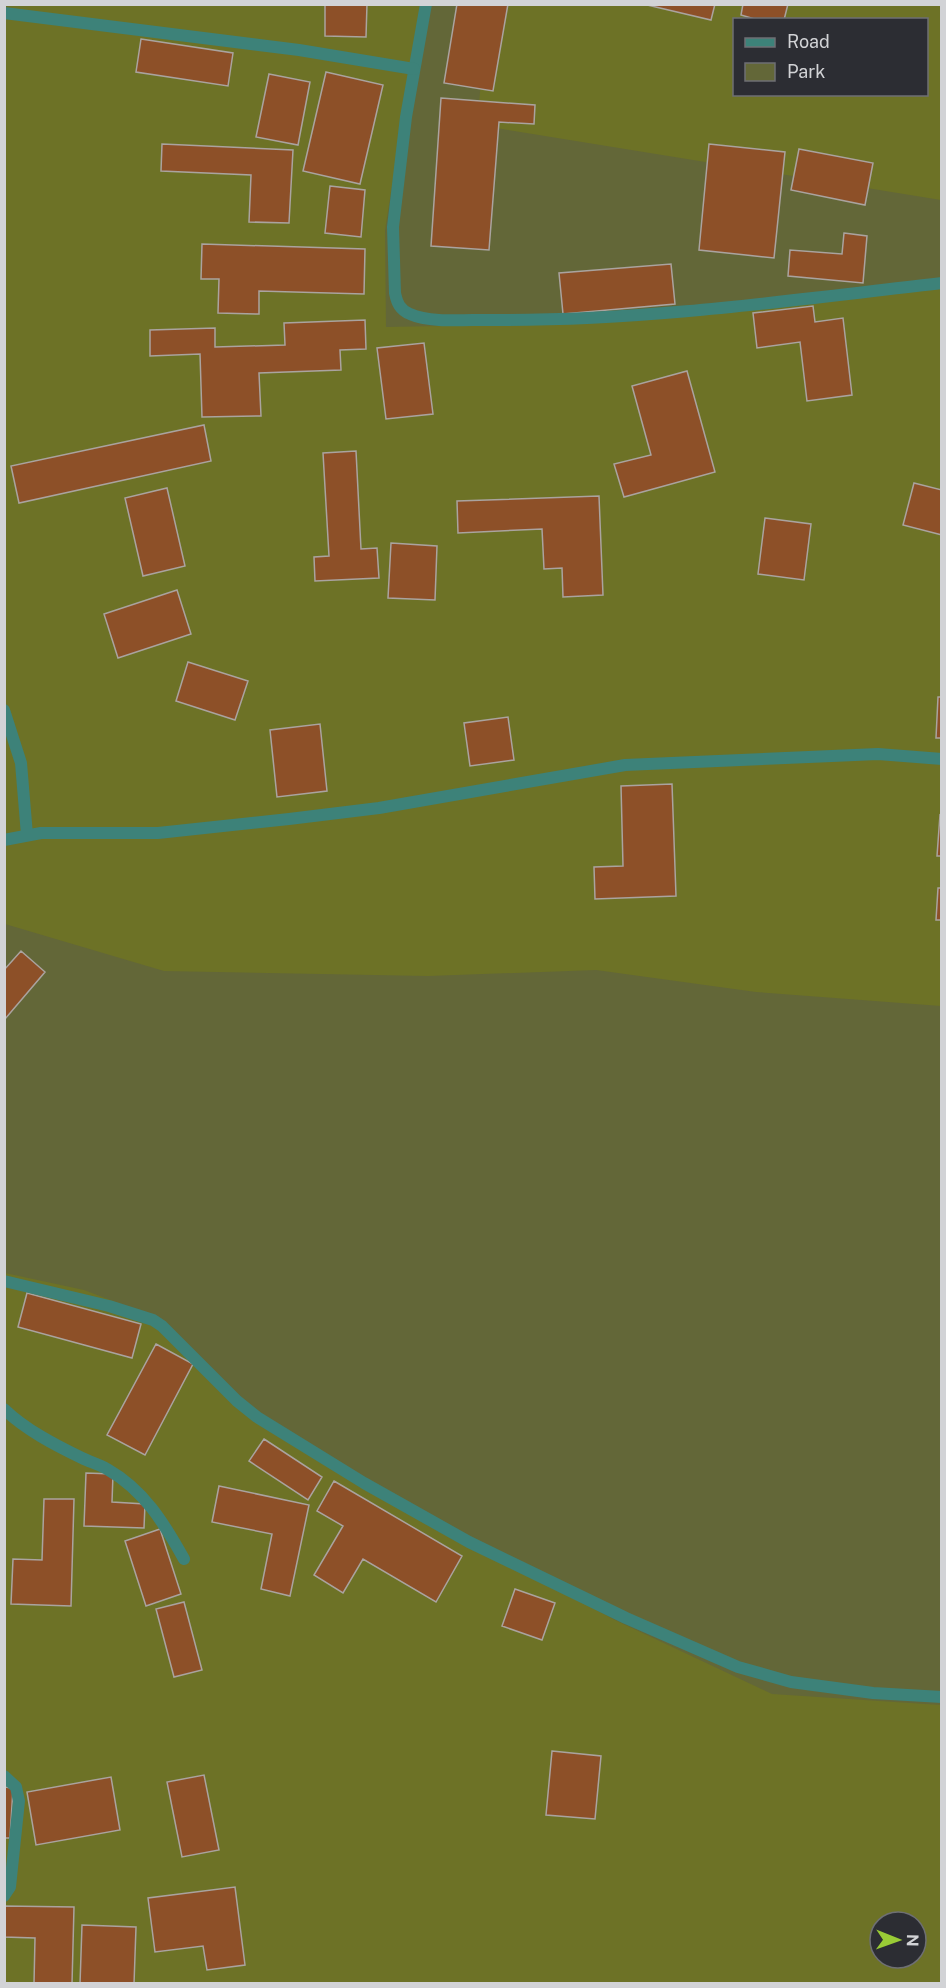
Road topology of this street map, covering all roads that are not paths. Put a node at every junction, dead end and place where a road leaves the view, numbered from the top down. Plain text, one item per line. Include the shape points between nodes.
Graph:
1 (426, 4) edge
2 (4, 13) edge
3 (414, 69) junction
4 (942, 284) edge
5 (4, 711) edge
6 (942, 759) edge
7 (27, 835) junction
8 (4, 840) edge
9 (4, 1281) edge
10 (4, 1409) edge
11 (184, 1559) dead end
12 (942, 1697) edge
13 (4, 1776) edge
14 (4, 1896) edge

1 - 3 street
2 - 3 street via 299,50
3 - 4 street via 393,227 395,293 397,303 408,314 426,319 541,320 698,310
5 - 7 street via 21,763
6 - 7 street via 878,754 625,765 380,808 242,825 158,833
7 - 8 street
9 - 12 street via 153,1320 257,1417 469,1542 626,1618 738,1667 791,1682
10 - 11 street via 39,1435 106,1468 142,1495 165,1524
13 - 14 street via 16,1786 19,1801 10,1887

